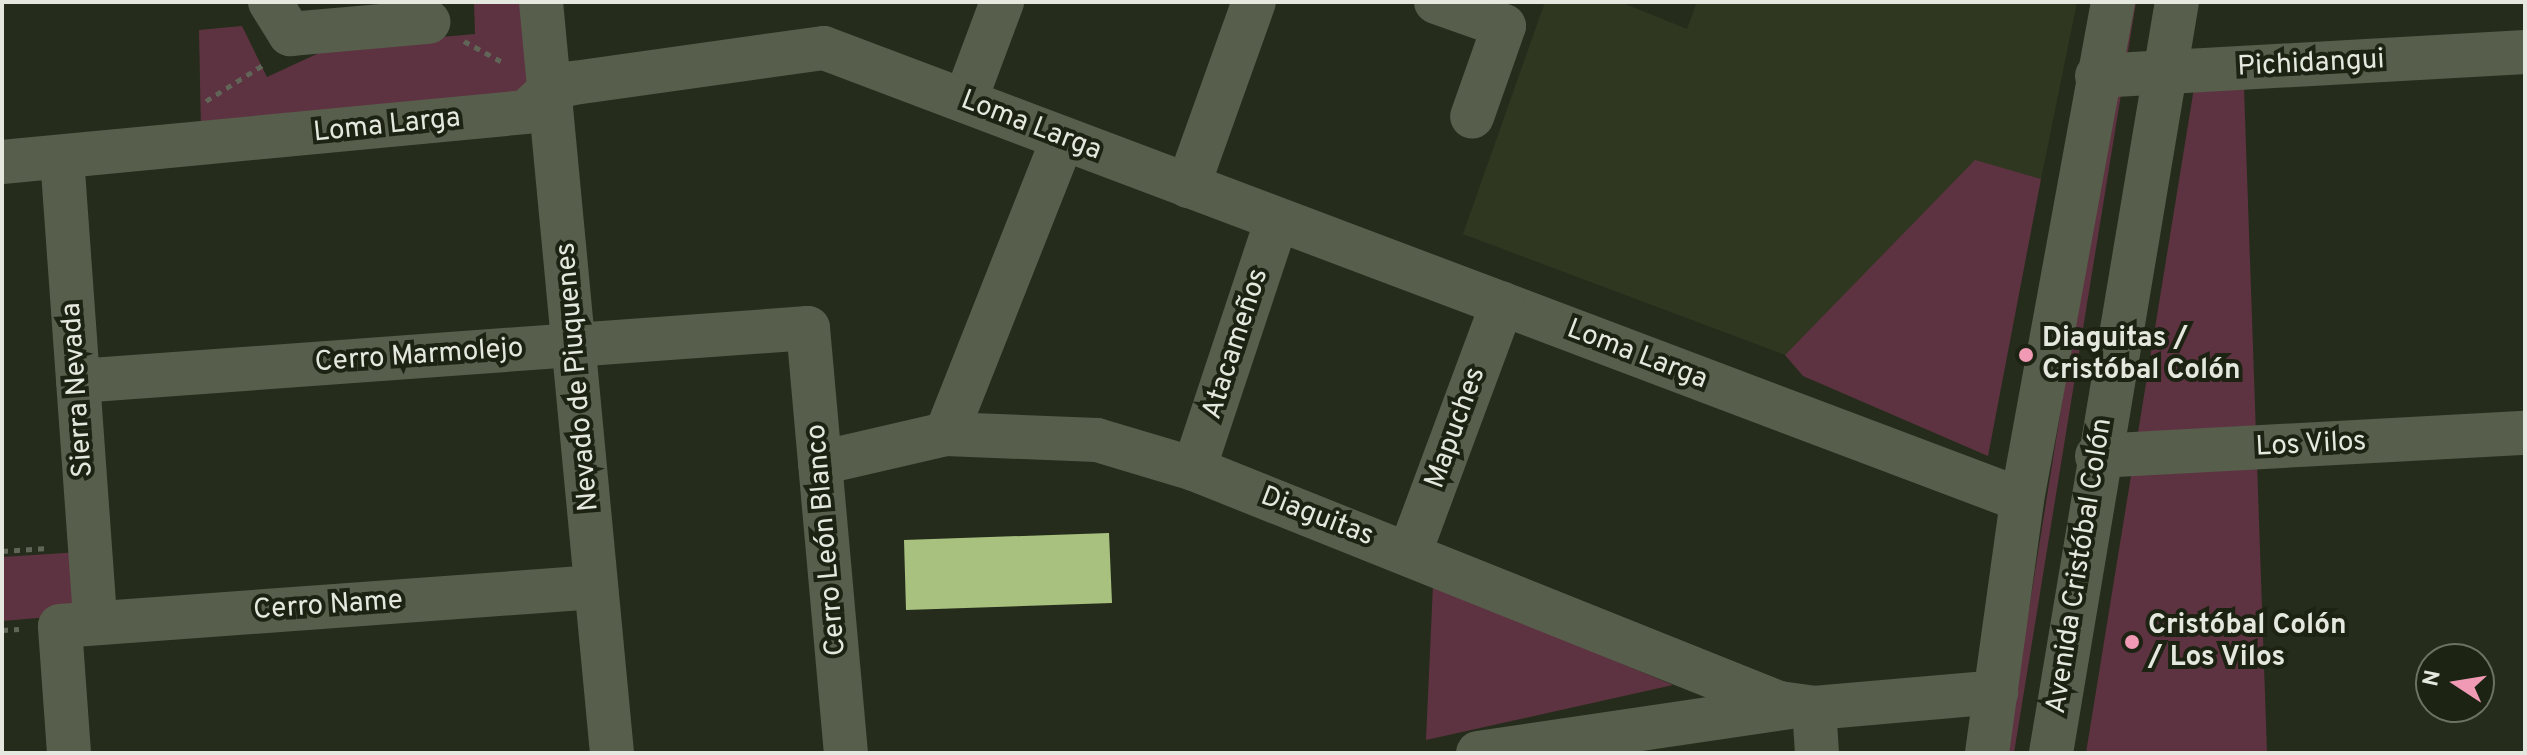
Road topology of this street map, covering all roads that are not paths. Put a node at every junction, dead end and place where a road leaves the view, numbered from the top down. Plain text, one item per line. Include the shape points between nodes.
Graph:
1 (270, 2) edge
2 (541, 2) edge
3 (1002, 2) edge
4 (1254, 2) edge
5 (1436, 2) edge
6 (2113, 2) edge
7 (2177, 2) edge
8 (428, 22) road end
9 (2525, 52) edge
10 (2163, 73) junction
11 (2097, 76) junction
12 (551, 89) junction
13 (965, 101) junction
14 (1472, 117) dead end
15 (1063, 139) junction
16 (62, 157) junction
17 (2, 162) edge
18 (1188, 186) junction
19 (1277, 219) junction
20 (1502, 304) junction
21 (808, 328) joint
22 (575, 345) junction
23 (78, 381) junction
24 (2525, 433) edge
25 (946, 434) junction
26 (2097, 456) junction
27 (820, 463) junction
28 (1194, 469) junction
29 (2022, 500) junction
30 (1410, 552) junction
31 (596, 587) junction
32 (77, 624) junction
33 (1996, 692) junction
34 (1805, 707) junction
35 (1594, 744) edge
36 (69, 753) edge
37 (612, 753) edge
38 (846, 753) edge
39 (1478, 753) edge
40 (1817, 753) edge
41 (1987, 753) edge
42 (2051, 753) edge

1 - 8 street via 290,34
2 - 12 street, Nevado de Piuquenes
3 - 13 street
4 - 18 street
5 - 14 street via 1504,26
6 - 11 street
7 - 10 street, Avenida Cristóbal Colón
9 - 10 street, Pichidangui
10 - 11 street, Pichidangui
10 - 26 street, Avenida Cristóbal Colón
11 - 29 street
12 - 13 street, Loma Larga via 824,48
12 - 16 street, Loma Larga via 526,112
12 - 22 street, Nevado de Piuquenes
13 - 15 street, Loma Larga
15 - 18 street, Loma Larga
15 - 25 street
16 - 17 street, Loma Larga
16 - 23 street, Sierra Nevada
18 - 19 street, Loma Larga
19 - 20 street, Loma Larga
19 - 28 street, Atacameños
20 - 29 street, Loma Larga
20 - 30 street, Mapuches
21 - 22 street, Cerro Marmolejo
21 - 27 street, Cerro León Blanco
22 - 23 street, Cerro Marmolejo
22 - 31 street, Nevado de Piuquenes
23 - 32 street, Sierra Nevada
24 - 26 street, Los Vilos
25 - 27 street, Diaguitas
25 - 28 street, Diaguitas via 1097,440
26 - 42 street, Avenida Cristóbal Colón
27 - 38 street, Cerro León Blanco
28 - 30 street, Diaguitas
29 - 33 street
30 - 34 street, Diaguitas
31 - 32 street, Cerro Name
31 - 37 street, Nevado de Piuquenes
32 - 36 street, Sierra Nevada
33 - 34 street, Diaguitas
33 - 41 street
34 - 35 street, Diaguitas
34 - 40 street
35 - 39 street, Diaguitas

